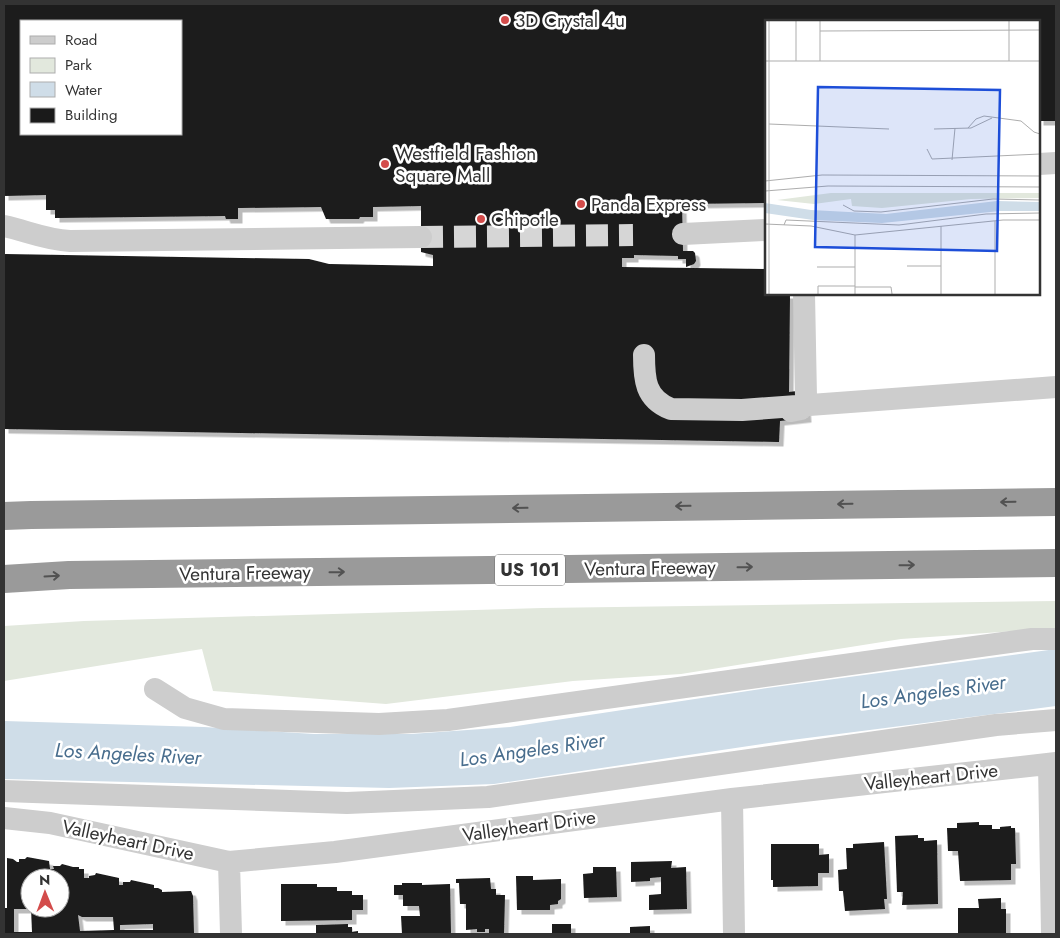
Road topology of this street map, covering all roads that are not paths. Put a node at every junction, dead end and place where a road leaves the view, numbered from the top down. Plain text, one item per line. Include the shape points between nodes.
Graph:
1 (1056, 163) edge
2 (1040, 164) edge
3 (4, 226) edge
4 (765, 230) edge
5 (682, 234) dead end
6 (421, 237) tunnel mouth
7 (804, 295) edge
8 (644, 355) dead end
9 (1056, 387) edge
10 (796, 408) junction
11 (1056, 502) edge
12 (4, 516) edge
13 (1056, 563) edge
14 (4, 579) edge
15 (1056, 639) edge
16 (155, 689) dead end
17 (1056, 720) edge
18 (1053, 764) edge
19 (4, 791) edge
20 (732, 799) junction
21 (4, 818) edge
22 (230, 862) junction
23 (231, 934) edge
24 (734, 934) edge
25 (1052, 934) edge

1 - 2 street
3 - 6 street via 62,241
4 - 5 street
7 - 10 street via 806,397
8 - 10 street via 644,374 649,392 662,406 671,409
9 - 10 street
11 -> 12 highway
14 -> 13 highway, Ventura Freeway / US 101 via 69,575
15 - 16 street via 1032,639 448,720 379,724 224,719 185,708
17 - 19 street via 996,725 488,797 348,803
18 - 20 street, Valleyheart Drive
18 - 25 street
20 - 22 street, Valleyheart Drive via 335,852
20 - 24 street
21 - 22 street, Valleyheart Drive via 50,823
22 - 23 street

